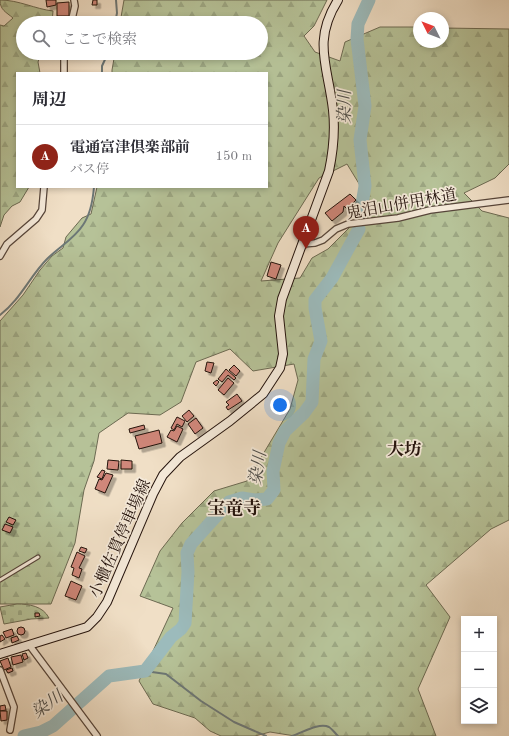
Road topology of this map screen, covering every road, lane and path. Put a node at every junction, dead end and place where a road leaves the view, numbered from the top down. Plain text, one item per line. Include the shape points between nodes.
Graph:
1 (74, 0) edge
2 (338, 0) edge
3 (73, 16) edge
4 (64, 60) edge
5 (64, 72) edge
6 (44, 188) edge
7 (509, 200) edge
8 (302, 244) junction
9 (0, 256) edge
10 (38, 557) dead end
11 (0, 580) edge
12 (30, 646) junction
13 (0, 654) edge
14 (0, 670) edge
15 (10, 730) dead end
16 (97, 736) edge

1 - 3 street
2 - 8 main road, 小櫃佐貫停車場線 via 326,23 323,48 333,111 332,155 329,171
4 - 5 street
6 - 9 street via 42,210 36,219 7,244
7 - 8 street, 鬼泪山併用林道 via 348,224 336,229 323,240
8 - 12 main road, 小櫃佐貫停車場線 via 282,299 279,316 283,354 280,368 272,381 263,394 180,457 163,475 107,602 97,617 87,627
10 - 11 lane
12 - 13 main road, 小櫃佐貫停車場線
12 - 16 street
14 - 15 street via 14,707

